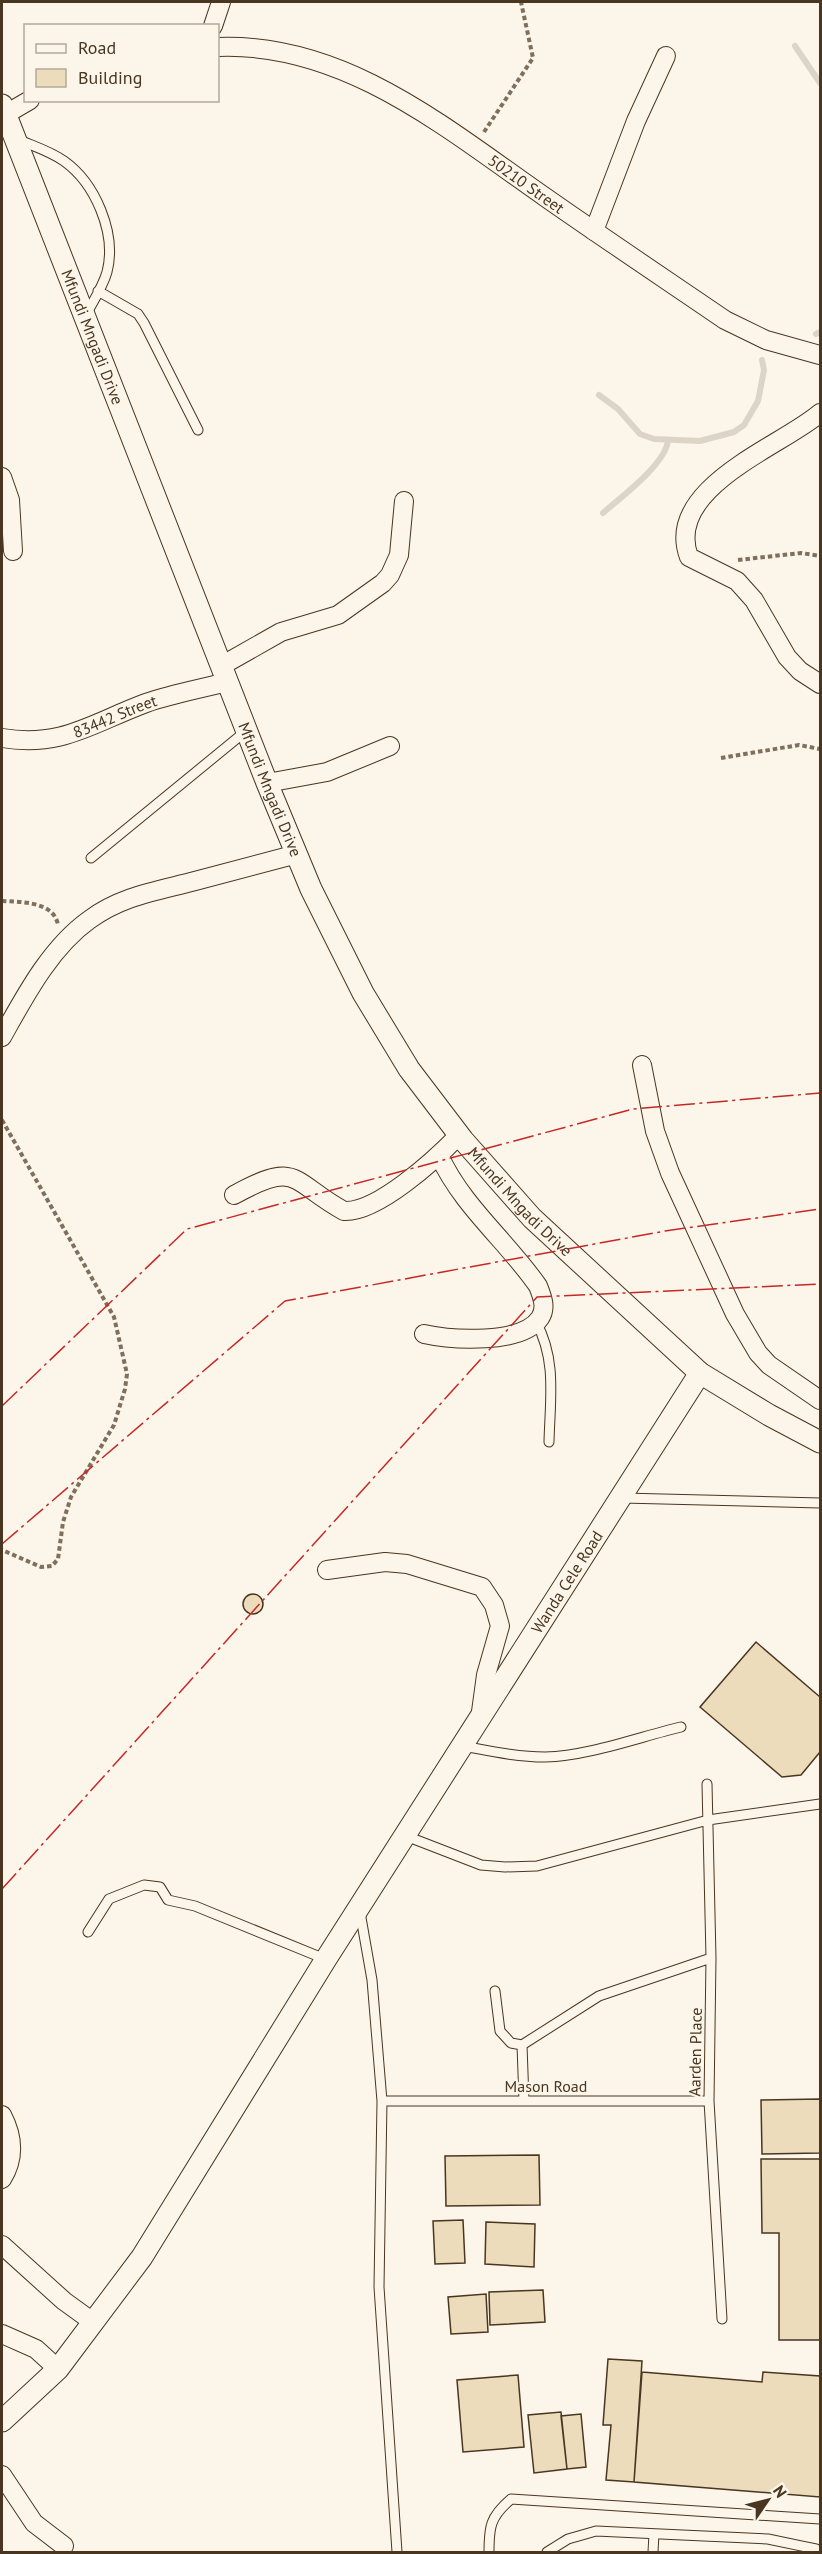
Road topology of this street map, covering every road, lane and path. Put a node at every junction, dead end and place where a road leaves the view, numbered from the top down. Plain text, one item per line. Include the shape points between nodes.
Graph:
1 (221, 2) edge
2 (521, 2) edge
3 (214, 24) edge
4 (219, 47) edge
5 (666, 56) dead end
6 (24, 102) edge
7 (4, 109) edge
8 (15, 138) junction
9 (474, 148) junction
10 (594, 231) junction
11 (98, 291) junction
12 (85, 317) junction
13 (820, 355) edge
14 (820, 413) edge
15 (198, 430) dead end
16 (2, 477) edge
17 (404, 501) dead end
18 (13, 551) dead end
19 (820, 556) edge
20 (735, 560) dead end
21 (224, 674) junction
22 (820, 684) edge
23 (246, 731) junction
24 (2, 738) edge
25 (390, 746) dead end
26 (820, 749) edge
27 (721, 758) dead end
28 (267, 783) junction
29 (297, 854) junction
30 (91, 858) dead end
31 (2, 901) edge
32 (66, 941) junction
33 (2, 1037) edge
34 (642, 1065) dead end
35 (2, 1120) edge
36 (459, 1135) junction
37 (439, 1155) junction
38 (234, 1195) dead end
39 (536, 1322) junction
40 (424, 1334) dead end
41 (700, 1373) junction
42 (820, 1400) edge
43 (549, 1442) dead end
44 (820, 1442) edge
45 (620, 1498) junction
46 (820, 1503) edge
47 (2, 1550) edge
48 (327, 1570) dead end
49 (480, 1719) junction
50 (681, 1726) dead end
51 (463, 1746) junction
52 (707, 1784) dead end
53 (820, 1804) edge
54 (708, 1820) junction
55 (406, 1836) junction
56 (359, 1910) junction
57 (88, 1932) dead end
58 (711, 1958) junction
59 (326, 1959) junction
60 (495, 1991) dead end
61 (522, 2045) junction
62 (382, 2101) junction
63 (524, 2101) junction
64 (710, 2101) junction
65 (2, 2115) edge
66 (2, 2179) edge
67 (2, 2245) edge
68 (722, 2319) dead end
69 (93, 2322) junction
70 (2, 2334) edge
71 (58, 2369) junction
72 (2, 2421) edge
73 (2, 2475) edge
74 (820, 2519) edge
75 (654, 2534) junction
76 (64, 2546) dead end
77 (397, 2553) edge
78 (489, 2553) edge
79 (547, 2553) edge
80 (653, 2553) edge
81 (819, 2553) edge

1 - 3 street
2 - 9 path via 532,58
4 - 9 street, 50210 Street via 288,53 354,74 414,106
5 - 10 street via 636,121
6 - 7 street
7 - 8 street, Mfundi Mngadi Drive
8 - 11 lane via 62,160 88,184 109,241 107,273
8 - 12 street, Mfundi Mngadi Drive
9 - 10 street, 50210 Street
10 - 13 street, 50210 Street via 725,320 766,340
11 - 12 lane
11 - 15 lane via 138,314
12 - 21 street, Mfundi Mngadi Drive
14 - 22 street via 747,459 714,486 692,513 686,540 689,557 737,581 754,600 787,657
16 - 18 street via 10,500
17 - 21 street, 83442 Street via 399,555 383,583 338,615 281,632
19 - 20 path via 801,553
21 - 23 street, Mfundi Mngadi Drive
21 - 24 street, 83442 Street via 60,739 32,742
23 - 28 street, Mfundi Mngadi Drive
23 - 30 lane
25 - 28 street via 327,772
26 - 27 path via 799,746
28 - 29 street, Mfundi Mngadi Drive
29 - 32 street via 142,892 110,906
29 - 36 street, Mfundi Mngadi Drive via 363,993 410,1069
31 - 32 path via 45,907 57,918 58,929
32 - 33 street via 23,999
34 - 42 street via 655,1131 666,1163 735,1314 758,1353
35 - 47 path via 114,1317 127,1374 114,1425 71,1497 58,1559 52,1566 41,1567
36 - 37 street
36 - 41 street, Mfundi Mngadi Drive via 532,1218
37 - 38 street via 372,1204 353,1212 338,1208 290,1177 261,1180
37 - 39 street via 472,1208 538,1287 543,1312
39 - 40 street via 493,1338 456,1339
39 - 43 lane via 546,1340 552,1369
41 - 44 street
41 - 45 street, Wanda Cele Road
45 - 46 lane
45 - 49 street, Wanda Cele Road
48 - 49 street via 375,1563 407,1564 482,1587 494,1605 500,1626 486,1675
49 - 51 street, Wanda Cele Road
50 - 51 lane via 548,1757
51 - 55 street, Wanda Cele Road
52 - 54 lane, Aarden Place
53 - 54 lane
54 - 55 lane via 537,1866 505,1868 471,1862
54 - 58 lane, Aarden Place
55 - 56 street, Wanda Cele Road
56 - 59 street, Wanda Cele Road
56 - 62 lane via 372,1980
57 - 59 lane via 109,1899 144,1885 160,1887 168,1900 195,1906
58 - 61 lane via 599,1996
58 - 64 lane, Aarden Place
59 - 69 street, Wanda Cele Road via 142,2257
60 - 61 lane via 500,2031 512,2043
61 - 63 lane
62 - 63 lane, Mason Road
62 - 77 lane via 379,2287
63 - 64 lane, Mason Road
64 - 68 lane, Aarden Place
65 - 66 street via 11,2139 11,2155
67 - 69 street
69 - 71 street, Wanda Cele Road
70 - 71 street via 36,2349
71 - 72 street, Wanda Cele Road
73 - 76 street via 34,2523
74 - 78 lane via 511,2499 490,2525
75 - 79 lane via 596,2531 568,2539
75 - 80 lane
75 - 81 lane via 768,2539 816,2549

